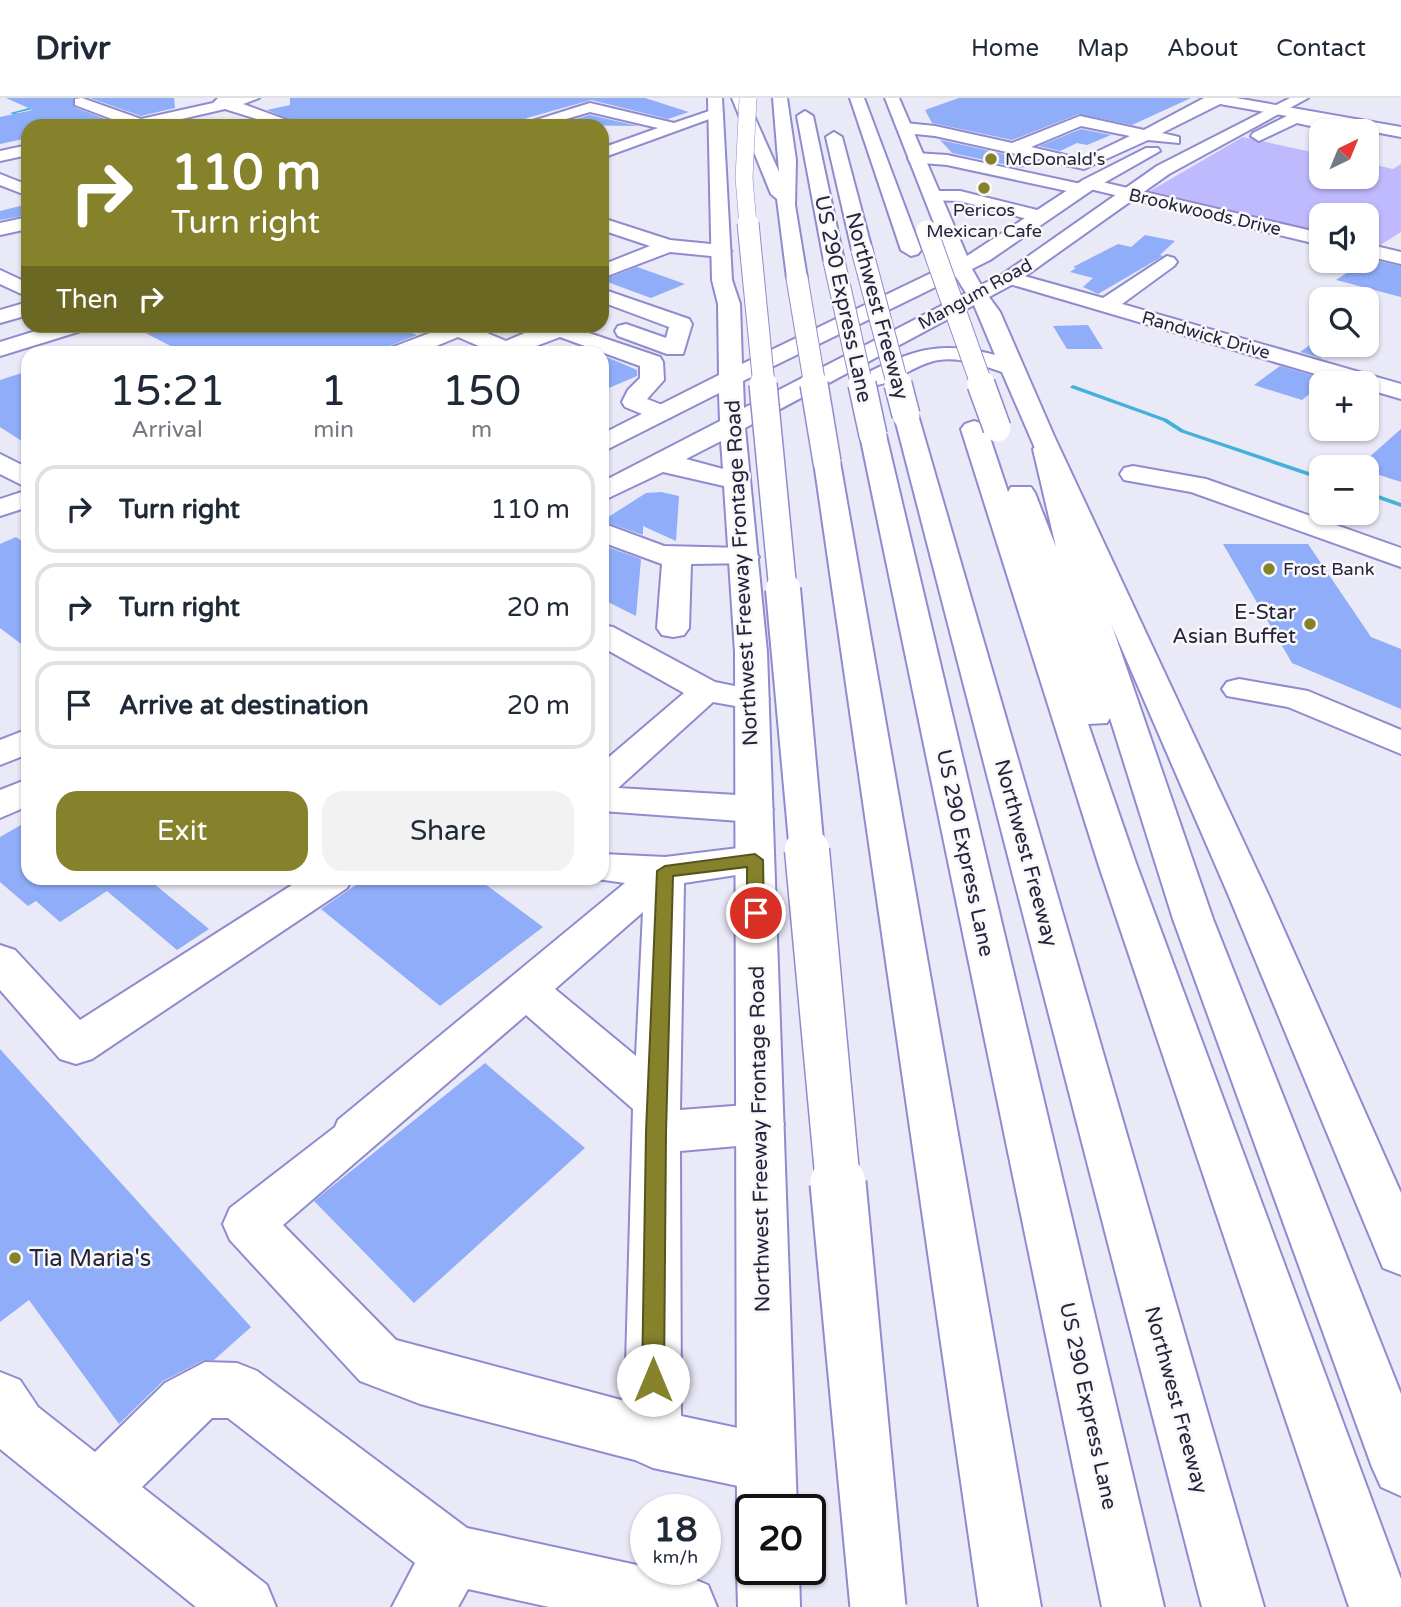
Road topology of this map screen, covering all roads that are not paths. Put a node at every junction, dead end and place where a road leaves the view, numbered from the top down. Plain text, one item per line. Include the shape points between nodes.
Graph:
1 (207, 98) edge
2 (252, 98) edge
3 (739, 98) edge
4 (780, 98) edge
5 (802, 98) edge
6 (855, 98) edge
7 (873, 98) edge
8 (892, 98) edge
9 (1301, 98) edge
10 (1214, 99) edge
11 (1251, 100) edge
12 (79, 102) dead end
13 (719, 102) edge
14 (226, 104) junction
15 (1336, 104) dead end
16 (1280, 108) junction
17 (1315, 115) junction
18 (121, 119) edge
19 (162, 119) edge
20 (273, 119) edge
21 (549, 119) edge
22 (1218, 119) dead end
23 (1324, 119) edge
24 (1309, 120) edge
25 (830, 121) dead end
26 (1248, 125) junction
27 (668, 126) junction
28 (1114, 128) junction
29 (1196, 130) dead end
30 (1379, 130) edge
31 (1401, 132) edge
32 (1146, 135) junction
33 (1379, 137) edge
34 (1173, 141) junction
35 (617, 144) edge
36 (911, 144) junction
37 (1399, 144) edge
38 (1206, 147) junction
39 (1015, 148) junction
40 (21, 152) edge
41 (944, 153) junction
42 (0, 156) edge
43 (1051, 156) junction
44 (841, 169) junction
45 (0, 179) edge
46 (1051, 183) junction
47 (1085, 186) junction
48 (21, 188) edge
49 (1015, 193) junction
50 (1128, 193) junction
51 (786, 205) junction
52 (1038, 207) junction
53 (937, 219) junction
54 (21, 224) edge
55 (609, 226) edge
56 (0, 229) edge
57 (986, 232) dead end
58 (1015, 233) junction
59 (1309, 236) edge
60 (667, 238) junction
61 (720, 251) junction
62 (1379, 253) edge
63 (1401, 258) edge
64 (631, 260) junction
65 (1167, 262) dead end
66 (962, 266) junction
67 (609, 269) edge
68 (662, 271) dead end
69 (0, 276) edge
70 (1010, 278) junction
71 (21, 287) edge
72 (977, 296) junction
73 (609, 298) edge
74 (729, 304) junction
75 (1106, 306) junction
76 (21, 310) edge
77 (0, 317) edge
78 (609, 325) edge
79 (51, 333) edge
80 (447, 333) edge
81 (474, 333) edge
82 (545, 333) edge
83 (570, 333) edge
84 (416, 346) edge
85 (500, 346) edge
86 (513, 346) edge
87 (607, 346) edge
88 (609, 347) edge
89 (0, 349) edge
90 (1010, 367) junction
91 (731, 378) junction
92 (1401, 392) edge
93 (661, 413) junction
94 (890, 425) junction
95 (609, 440) edge
96 (1046, 449) junction
97 (736, 457) junction
98 (0, 462) edge
99 (658, 463) junction
100 (1133, 474) dead end
101 (21, 476) edge
102 (609, 490) edge
103 (21, 500) edge
104 (0, 508) edge
105 (609, 535) edge
106 (677, 556) junction
107 (744, 557) junction
108 (1401, 558) edge
109 (673, 628) dead end
110 (609, 638) edge
111 (1239, 689) dead end
112 (706, 691) junction
113 (752, 699) junction
114 (1401, 743) edge
115 (21, 744) edge
116 (0, 754) edge
117 (609, 776) edge
118 (21, 794) edge
119 (609, 799) edge
120 (0, 805) edge
121 (754, 809) junction
122 (755, 860) junction
123 (1118, 866) junction
124 (609, 868) edge
125 (665, 871) junction
126 (322, 885) edge
127 (0, 961) edge
128 (526, 990) junction
129 (656, 1116) junction
130 (760, 1124) junction
131 (1401, 1251) edge
132 (6, 1423) edge
133 (652, 1436) junction
134 (766, 1462) junction
135 (1401, 1467) edge
136 (99, 1490) junction
137 (767, 1494) edge
138 (454, 1555) junction
139 (768, 1585) edge
140 (245, 1607) edge
141 (423, 1607) edge
142 (686, 1607) edge
143 (769, 1607) edge
144 (878, 1607) edge
145 (1010, 1607) edge
146 (1133, 1607) edge
147 (1233, 1607) edge
148 (1380, 1607) edge

1 - 14 main road
2 - 14 main road
3 - 51 main road
4 - 51 main road via 788,160
5 - 94 main road, US 290 Express Lane, bridge via 834,261
6 - 44 main road via 850,157
6 - 123 main road via 974,429
7 - 53 main road
8 - 36 main road
9 - 16 main road, Mangum Road
10 - 11 main road
10 - 32 main road
11 - 16 main road
11 - 22 main road
12 - 18 main road
13 - 27 main road
13 - 61 main road, Northwest Freeway Frontage Road
13 - 144 main road, bridge via 744,178
14 - 19 main road
14 - 20 main road
15 - 17 main road
16 - 17 main road
16 - 26 main road, Mangum Road
17 - 23 main road
21 - 27 main road via 590,107
24 - 26 main road via 1295,118 1277,135
25 - 44 main road, Northwest Freeway
26 - 38 main road, Mangum Road
27 - 35 main road
28 - 32 main road
28 - 39 main road via 1080,121
28 - 43 main road
29 - 34 main road
30 - 31 main road
32 - 34 main road
32 - 43 main road via 1084,164
33 - 37 main road
34 - 38 main road
34 - 47 main road
36 - 39 main road via 935,131
36 - 41 main road
36 - 53 main road
38 - 50 main road, Mangum Road
39 - 43 main road
40 - 42 main road
41 - 46 main road via 959,145 1046,166 1061,174
41 - 49 main road
44 - 94 main road, Northwest Freeway, bridge via 862,250
45 - 48 main road
46 - 47 main road, Brookwoods Drive
46 - 49 main road, Brookwoods Drive
47 - 50 main road, Brookwoods Drive
47 - 52 main road via 1058,204
49 - 52 main road
49 - 53 main road via 960,196
50 - 59 main road, Brookwoods Drive
50 - 70 main road, Mangum Road
51 - 145 main road, bridge
52 - 58 main road, Mangum Road
53 - 66 main road
53 - 74 main road via 925,261 789,324 758,326
53 - 123 main road, bridge via 1125,812
54 - 56 main road
55 - 60 main road
57 - 58 main road
58 - 66 main road, Mangum Road
60 - 61 main road
60 - 64 main road
61 - 74 main road, Northwest Freeway Frontage Road
62 - 63 main road
64 - 67 main road
64 - 68 main road
65 - 75 main road
66 - 72 main road
66 - 91 main road, Mangum Road
69 - 71 main road
70 - 72 main road, Mangum Road
70 - 75 main road, Randwick Drive
72 - 90 main road via 989,312
72 - 97 main road, Mangum Road
73 - 78 main road via 681,324 675,349
74 - 91 main road, Northwest Freeway Frontage Road
75 - 92 main road, Randwick Drive
76 - 77 main road
79 - 89 main road
80 - 84 main road
81 - 85 main road
82 - 86 main road
83 - 87 main road
88 - 93 main road via 652,362 652,380 634,402
90 - 96 main road
90 - 97 main road via 965,353 914,357
91 - 93 main road, Mangum Road
91 - 97 main road, Northwest Freeway Frontage Road
93 - 95 main road, Mangum Road
94 - 146 main road, US 290 Express Lane
94 - 147 main road, Northwest Freeway
96 - 131 main road via 1248,894
96 - 135 main road via 1066,533 1193,919
97 - 99 main road, Mangum Road
97 - 99 main road via 685,467
97 - 107 main road, Northwest Freeway Frontage Road
98 - 101 main road
99 - 102 main road, Mangum Road
100 - 108 main road via 1207,488
103 - 104 main road
105 - 106 main road
106 - 107 main road
106 - 109 main road
107 - 113 main road, Northwest Freeway Frontage Road
110 - 112 main road
111 - 114 main road via 1296,698
112 - 113 main road
112 - 117 main road
113 - 121 main road, Northwest Freeway Frontage Road
115 - 116 main road
118 - 120 main road
119 - 121 main road
121 - 122 main road, Northwest Freeway Frontage Road
122 - 125 main road
122 - 130 main road, Northwest Freeway Frontage Road
123 - 148 main road
124 - 125 main road
125 - 128 main road
125 - 129 main road
126 - 127 main road via 76,1046
128 - 129 main road
128 - 133 main road via 248,1224 379,1362
129 - 130 main road
129 - 133 main road
130 - 134 main road, Northwest Freeway Frontage Road
132 - 136 main road
133 - 134 main road
134 - 137 main road, Northwest Freeway Frontage Road
136 - 138 main road via 185,1403 205,1390 237,1391
136 - 140 main road
138 - 141 main road
138 - 142 main road
139 - 143 main road

